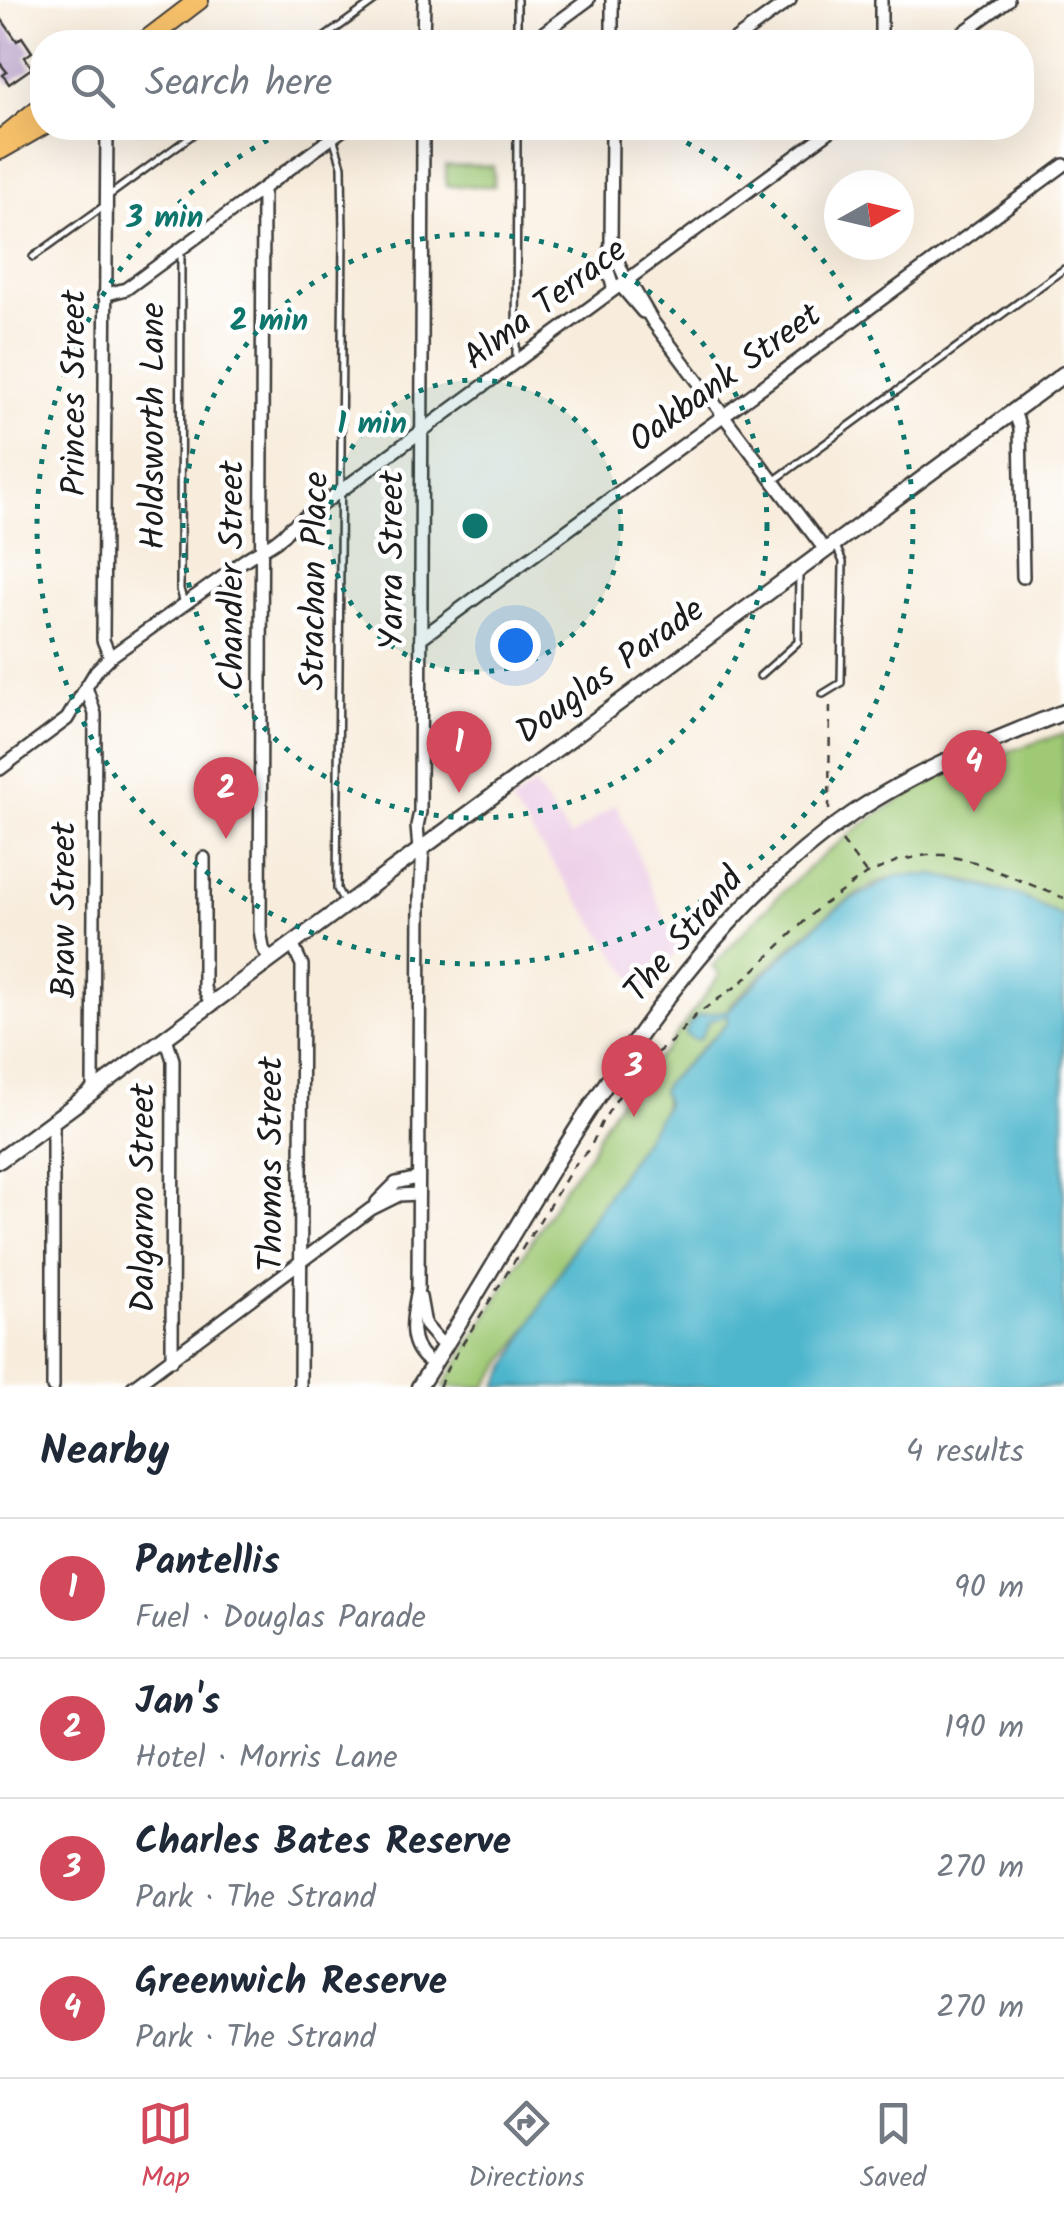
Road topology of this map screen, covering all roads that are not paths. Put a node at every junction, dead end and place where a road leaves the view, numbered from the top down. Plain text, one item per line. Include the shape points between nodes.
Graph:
1 (199, 0) edge
2 (376, 0) edge
3 (424, 0) edge
4 (517, 0) edge
5 (588, 0) edge
6 (612, 0) edge
7 (790, 0) edge
8 (881, 0) edge
9 (1008, 0) edge
10 (159, 30) edge
11 (335, 30) edge
12 (423, 30) edge
13 (518, 30) edge
14 (547, 30) edge
15 (612, 30) edge
16 (749, 30) edge
17 (881, 30) edge
18 (967, 30) edge
19 (30, 116) edge
20 (30, 133) edge
21 (0, 140) edge
22 (107, 140) edge
23 (186, 140) edge
24 (328, 140) edge
25 (334, 140) edge
26 (423, 140) edge
27 (517, 140) edge
28 (612, 140) edge
29 (818, 140) edge
30 (0, 150) edge
31 (1064, 165) edge
32 (264, 189) junction
33 (106, 201) junction
34 (181, 248) junction
35 (33, 257) dead end
36 (1064, 269) edge
37 (622, 283) junction
38 (104, 295) junction
39 (516, 362) junction
40 (1064, 374) edge
41 (1014, 411) junction
42 (724, 416) junction
43 (422, 432) junction
44 (773, 481) junction
45 (342, 492) junction
46 (830, 547) junction
47 (261, 548) junction
48 (799, 570) junction
49 (1023, 577) dead end
50 (184, 604) junction
51 (421, 638) junction
52 (110, 657) junction
53 (760, 676) dead end
54 (86, 687) junction
55 (826, 692) road end
56 (1064, 712) edge
57 (70, 716) junction
58 (94, 729) junction
59 (0, 769) edge
60 (420, 812) junction
61 (438, 837) junction
62 (421, 849) junction
63 (204, 858) dead end
64 (400, 864) junction
65 (420, 898) junction
66 (345, 905) junction
67 (292, 944) junction
68 (270, 960) junction
69 (210, 1004) junction
70 (166, 1038) junction
71 (93, 1091) junction
72 (54, 1120) junction
73 (0, 1159) edge
74 (418, 1178) junction
75 (418, 1194) junction
76 (371, 1209) junction
77 (300, 1262) junction
78 (418, 1288) junction
79 (435, 1352) junction
80 (172, 1360) junction
81 (53, 1387) edge
82 (133, 1387) edge
83 (300, 1387) edge
84 (408, 1387) edge
85 (419, 1387) edge

1 - 10 main road
2 - 11 lane
3 - 12 street
4 - 13 lane
5 - 14 street
6 - 15 street
7 - 16 street
8 - 17 street
9 - 18 street
19 - 21 main road
20 - 30 main road
22 - 33 street, Princes Street
23 - 33 lane
24 - 32 street
25 - 45 lane, Strachan Place via 342,166
26 - 43 street, Yarra Street
27 - 39 lane
28 - 37 street via 611,239
29 - 37 street, Alma Terrace
31 - 42 street, Oakbank Street
32 - 34 street
32 - 47 street, Chandler Street
33 - 35 lane
33 - 38 street, Princes Street
34 - 38 street via 126,289
34 - 50 lane, Holdsworth Lane
36 - 44 lane
37 - 39 street, Alma Terrace
37 - 42 street
38 - 52 street, Princes Street via 103,642
39 - 43 street, Alma Terrace
40 - 41 street, Douglas Parade
41 - 46 street, Douglas Parade
41 - 49 street via 1020,428
42 - 44 street
42 - 51 street, Oakbank Street
43 - 45 street, Alma Terrace
43 - 51 street, Yarra Street
44 - 46 street
45 - 47 street, Alma Terrace
45 - 66 lane, Strachan Place via 338,889
46 - 48 street, Douglas Parade
46 - 55 lane via 842,562 840,683
47 - 50 street, Alma Terrace
47 - 68 street, Chandler Street via 260,930
48 - 53 lane via 798,642
48 - 61 street, Douglas Parade
50 - 52 street, Alma Terrace
51 - 60 street, Yarra Street
52 - 54 street, Alma Terrace
54 - 57 street, Alma Terrace
54 - 58 street, Braw Street
56 - 79 street, The Strand via 897,786 790,861 656,1014
57 - 58 street via 87,715
57 - 59 street
58 - 71 street, Braw Street
60 - 61 street
60 - 62 street, Yarra Street
61 - 62 street, Douglas Parade
62 - 64 street, Douglas Parade
62 - 65 street, Yarra Street
63 - 69 street via 204,988
64 - 65 street
64 - 66 street, Douglas Parade
65 - 74 street, Yarra Street
66 - 67 street, Douglas Parade
67 - 68 street, Douglas Parade
67 - 77 street, Thomas Street via 302,965
68 - 69 street, Douglas Parade
69 - 70 street, Douglas Parade
70 - 71 street, Douglas Parade
70 - 80 street, Dalgarno Street via 173,1056
71 - 72 street, Douglas Parade
72 - 73 street, Douglas Parade
72 - 81 street
74 - 75 street, Yarra Street
74 - 76 street via 396,1183
75 - 76 street
75 - 78 street, Yarra Street
76 - 77 street
77 - 80 street
77 - 83 street, Thomas Street
78 - 79 street, Yarra Street
78 - 79 street, Yarra Street via 413,1337 418,1351
79 - 84 street, The Strand
79 - 85 street, The Strand
80 - 82 street

